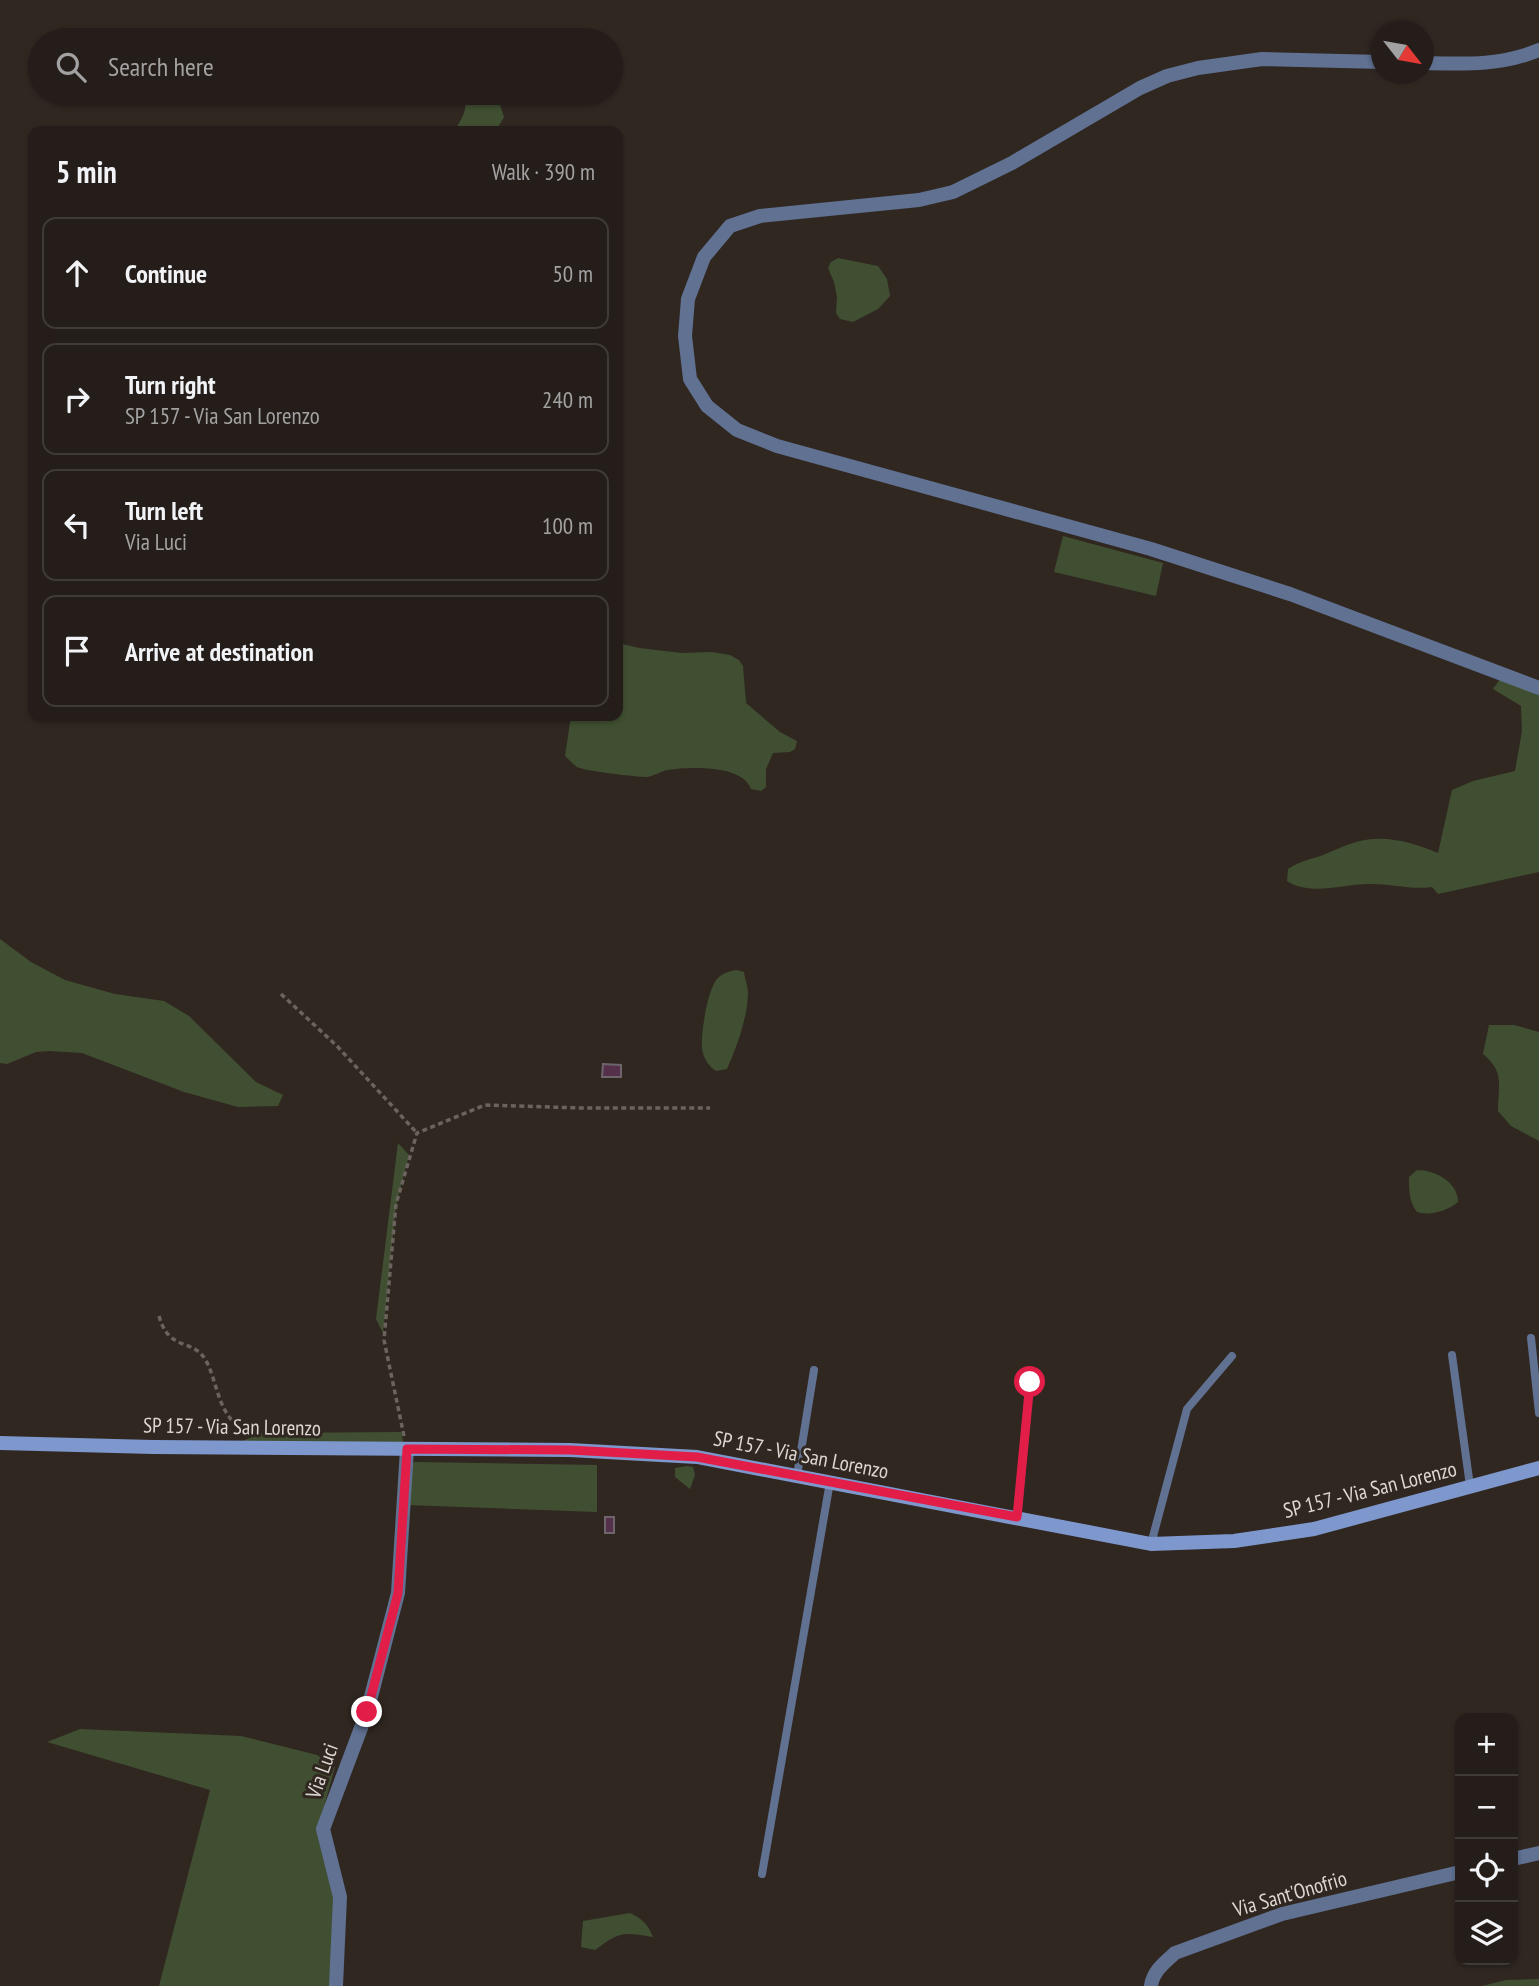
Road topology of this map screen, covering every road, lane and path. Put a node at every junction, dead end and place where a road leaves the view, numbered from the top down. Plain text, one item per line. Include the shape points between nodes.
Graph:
1 (1539, 50) edge
2 (1371, 62) edge
3 (1434, 63) edge
4 (1539, 688) edge
5 (281, 994) dead end
6 (710, 1108) dead end
7 (417, 1133) junction
8 (159, 1316) dead end
9 (1531, 1338) dead end
10 (1452, 1355) dead end
11 (1232, 1356) dead end
12 (814, 1370) dead end
13 (1030, 1382) dead end
14 (1539, 1413) edge
15 (255, 1431) dead end
16 (404, 1433) junction
17 (393, 1434) dead end
18 (0, 1443) edge
19 (407, 1449) junction
20 (1539, 1468) edge
21 (797, 1476) junction
22 (830, 1482) junction
23 (1470, 1486) junction
24 (1017, 1517) junction
25 (1151, 1544) junction
26 (1539, 1853) edge
27 (1518, 1858) edge
28 (1455, 1873) edge
29 (762, 1874) dead end
30 (336, 1986) edge
31 (1151, 1986) edge

1 - 3 street via 1488,64
2 - 4 street via 1262,58 1198,68 1140,88 953,192 919,200 760,216 730,226 704,257 688,299 685,336 690,379 707,406 737,430 777,446 1151,549 1290,594
5 - 7 path via 337,1046
6 - 7 path via 485,1105
7 - 16 path via 396,1204 384,1340
8 - 15 path via 163,1330 172,1338 201,1353 217,1397 232,1419
9 - 14 lane
10 - 23 lane
11 - 25 lane via 1188,1409
12 - 21 lane
13 - 24 lane
16 - 17 path
16 - 19 path
18 - 19 main road, SP 157 - Via San Lorenzo
19 - 21 main road, SP 157 - Via San Lorenzo via 697,1457
19 - 30 street, Via Luci via 398,1593 367,1712 323,1829 340,1897
20 - 23 main road, SP 157 - Via San Lorenzo
21 - 22 main road, SP 157 - Via San Lorenzo
22 - 24 main road, SP 157 - Via San Lorenzo
22 - 29 lane
23 - 25 main road, SP 157 - Via San Lorenzo via 1314,1529 1234,1541
24 - 25 main road, SP 157 - Via San Lorenzo
26 - 27 street
28 - 31 street, Via Sant'Onofrio via 1282,1914 1175,1952 1161,1965

